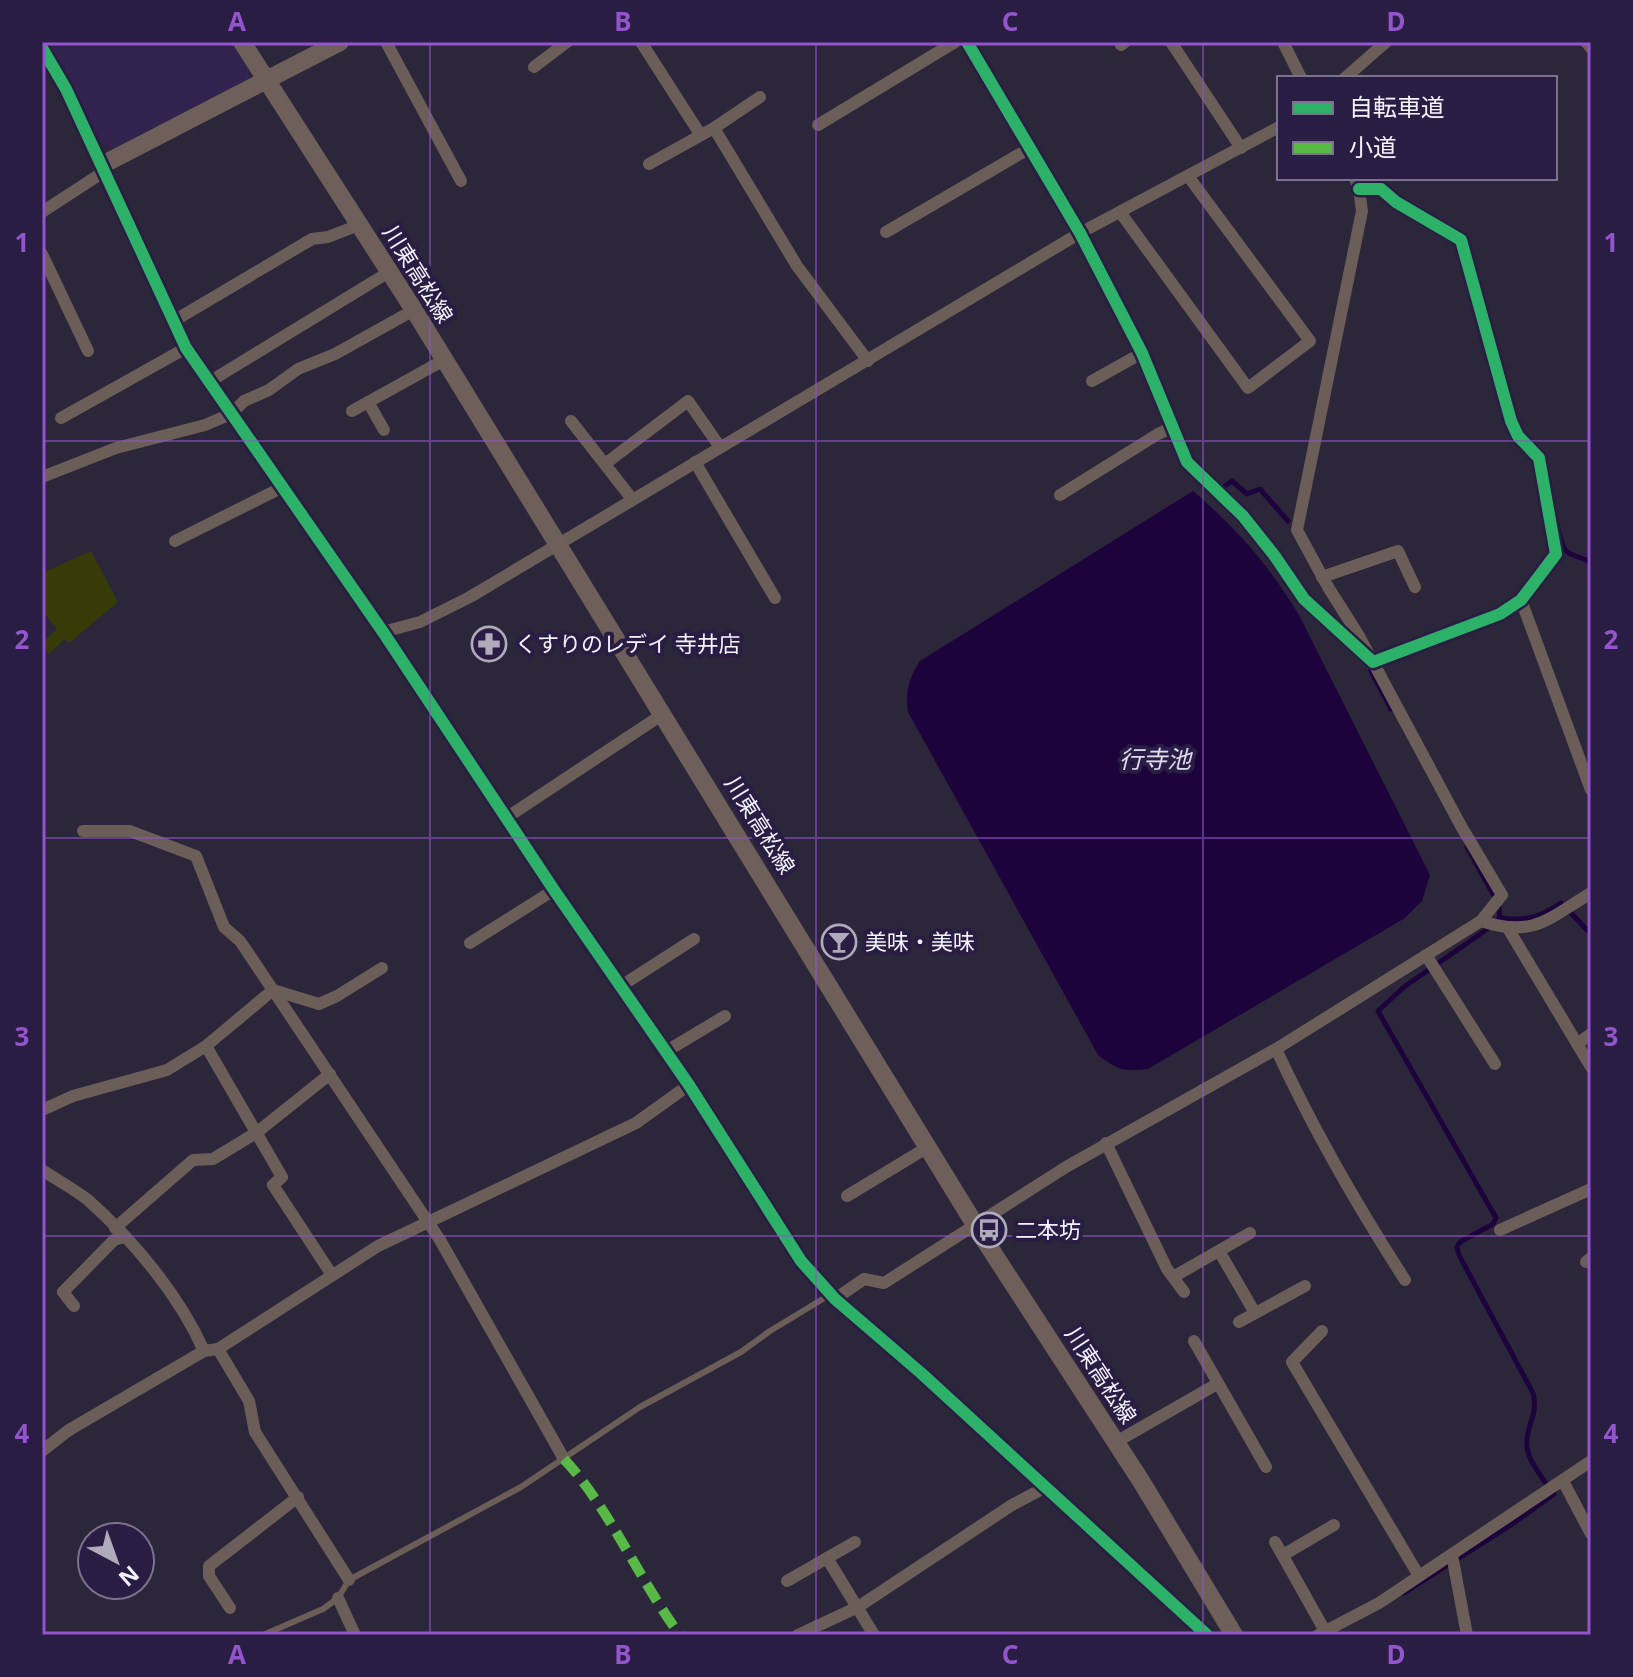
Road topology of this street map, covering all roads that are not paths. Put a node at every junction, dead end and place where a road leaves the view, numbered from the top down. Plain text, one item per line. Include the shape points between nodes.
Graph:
1 (242, 42) edge
2 (340, 42) edge
3 (386, 42) edge
4 (567, 42) edge
5 (641, 42) edge
6 (955, 42) edge
7 (967, 42) edge
8 (1171, 42) edge
9 (1283, 42) edge
10 (1386, 42) edge
11 (1586, 42) edge
12 (42, 48) edge
13 (1591, 48) edge
14 (534, 67) dead end
15 (1300, 76) edge
16 (1347, 76) edge
17 (265, 80) junction
18 (760, 97) dead end
19 (818, 125) dead end
20 (714, 128) junction
21 (1277, 128) edge
22 (700, 134) junction
23 (1030, 148) junction
24 (1241, 148) junction
25 (649, 164) dead end
26 (104, 168) junction
27 (1188, 176) junction
28 (461, 181) dead end
29 (1357, 184) edge
30 (42, 212) edge
31 (1120, 212) junction
32 (359, 225) junction
33 (886, 232) dead end
34 (1080, 233) junction
35 (42, 254) edge
36 (389, 272) junction
37 (414, 310) junction
38 (172, 322) junction
39 (186, 348) junction
40 (88, 351) dead end
41 (1142, 353) junction
42 (444, 360) junction
43 (868, 361) junction
44 (1092, 381) dead end
45 (209, 382) junction
46 (368, 402) junction
47 (352, 411) dead end
48 (231, 414) junction
49 (61, 418) dead end
50 (571, 421) dead end
51 (1173, 427) junction
52 (384, 430) dead end
53 (720, 447) junction
54 (695, 462) junction
55 (605, 464) junction
56 (42, 477) edge
57 (281, 488) junction
58 (1060, 495) dead end
59 (632, 499) junction
60 (175, 541) dead end
61 (557, 543) junction
62 (1322, 577) junction
63 (1415, 587) dead end
64 (775, 598) dead end
65 (1521, 600) junction
66 (383, 632) junction
67 (1373, 662) junction
68 (663, 714) junction
69 (1591, 790) edge
70 (506, 818) junction
71 (83, 831) dead end
72 (554, 890) junction
73 (1591, 893) edge
74 (1489, 923) junction
75 (1509, 930) junction
76 (694, 939) dead end
77 (470, 943) dead end
78 (1431, 962) junction
79 (382, 968) dead end
80 (621, 986) junction
81 (273, 990) junction
82 (725, 1016) dead end
83 (1591, 1034) edge
84 (1577, 1044) junction
85 (206, 1046) junction
86 (1276, 1049) junction
87 (665, 1052) junction
88 (1495, 1064) dead end
89 (1591, 1067) edge
90 (330, 1074) junction
91 (689, 1085) junction
92 (42, 1110) edge
93 (256, 1133) junction
94 (1106, 1143) junction
95 (928, 1147) junction
96 (42, 1170) edge
97 (1591, 1189) edge
98 (847, 1196) dead end
99 (426, 1222) junction
100 (976, 1226) junction
101 (1500, 1230) dead end
102 (120, 1232) junction
103 (1250, 1233) dead end
104 (1219, 1251) junction
105 (332, 1275) junction
106 (1173, 1277) junction
107 (1405, 1280) dead end
108 (1305, 1286) dead end
109 (1184, 1292) dead end
110 (833, 1297) junction
111 (74, 1306) dead end
112 (1255, 1313) junction
113 (1239, 1322) dead end
114 (1322, 1331) dead end
115 (1194, 1341) dead end
116 (218, 1349) junction
117 (204, 1351) junction
118 (1217, 1384) junction
119 (1116, 1442) junction
120 (42, 1451) edge
121 (564, 1459) junction
122 (1591, 1461) edge
123 (1266, 1467) dead end
124 (1563, 1481) junction
125 (1046, 1487) junction
126 (298, 1497) junction
127 (1334, 1525) dead end
128 (1591, 1534) edge
129 (855, 1542) dead end
130 (1275, 1542) dead end
131 (1283, 1555) junction
132 (827, 1558) junction
133 (1453, 1560) junction
134 (1419, 1576) junction
135 (349, 1580) junction
136 (787, 1581) dead end
137 (338, 1598) junction
138 (858, 1607) junction
139 (230, 1608) dead end
140 (1321, 1633) edge
141 (263, 1635) edge
142 (355, 1635) edge
143 (798, 1635) edge
144 (874, 1635) edge
145 (1207, 1635) edge
146 (1234, 1635) edge
147 (1467, 1635) edge

1 - 17 main road, 川東高松線
2 - 17 main road
3 - 28 street
4 - 14 street
5 - 22 street
6 - 19 street
7 - 23 street
8 - 24 street
9 - 15 street
10 - 16 street
11 - 13 street
12 - 26 street
17 - 26 main road
17 - 32 main road, 川東高松線
18 - 20 street
20 - 22 street
20 - 43 street via 797,266
21 - 24 street
22 - 25 street
23 - 33 street
23 - 34 street
24 - 27 street
26 - 30 street
26 - 38 street
27 - 31 street
27 - 31 street via 1310,341 1248,388
29 - 62 street via 1362,211 1297,530
29 - 65 street via 1381,189 1461,240 1511,421 1539,458 1554,540 1556,554
31 - 34 street
32 - 36 main road, 川東高松線
32 - 38 street via 312,239
34 - 41 street
34 - 43 street
35 - 40 street
36 - 37 main road, 川東高松線
36 - 45 street
37 - 42 main road, 川東高松線
37 - 48 street via 298,369
38 - 39 street
39 - 45 street
39 - 49 street
41 - 44 street
41 - 51 street
42 - 46 street
42 - 61 main road, 川東高松線
43 - 53 street
45 - 48 street
46 - 47 street
46 - 52 street
48 - 56 street via 116,448
48 - 57 street
50 - 55 street
51 - 58 street
51 - 67 street via 1187,462 1243,516 1304,599
53 - 54 street
53 - 55 street via 688,401
54 - 59 street
54 - 64 street
55 - 59 street
57 - 60 street
57 - 66 street
59 - 61 street
61 - 66 street via 420,622
61 - 68 main road, 川東高松線
62 - 63 street via 1398,551
62 - 67 street
65 - 67 street via 1500,614
65 - 69 street
66 - 70 street
67 - 74 street via 1502,895
68 - 70 street
68 - 95 main road, 川東高松線
70 - 72 street
71 - 81 street via 130,831 196,856 224,927 240,941
72 - 77 street
72 - 80 street
73 - 75 street via 1540,924
74 - 75 street
74 - 78 street
75 - 84 street
76 - 80 street
78 - 86 street
78 - 88 street
79 - 81 street via 319,1004
80 - 87 street
81 - 85 street
81 - 90 street
82 - 87 street
83 - 84 street
84 - 89 street
85 - 92 street via 167,1070
85 - 93 street
86 - 94 street
86 - 107 street via 1353,1200
87 - 91 street
90 - 93 street
90 - 99 street
91 - 99 street via 636,1123
91 - 110 street via 801,1261
93 - 102 street via 213,1159 193,1160
93 - 105 street via 282,1177 273,1185
94 - 100 street
94 - 106 street
95 - 98 street
95 - 100 main road, 川東高松線
96 - 102 street via 87,1199
97 - 101 street
99 - 105 street
99 - 121 street
100 - 110 street via 884,1283 864,1279
100 - 119 main road, 川東高松線
102 - 111 street via 63,1292
102 - 117 street via 165,1285
103 - 104 street
104 - 106 street
104 - 112 street
105 - 116 street
106 - 109 street
108 - 112 street
110 - 121 lane via 640,1407
110 - 125 street
112 - 113 street
114 - 134 street via 1292,1362
115 - 118 street
116 - 117 street
116 - 126 street via 249,1401 255,1432
117 - 120 street
118 - 119 street
118 - 123 street
119 - 146 main road, 川東高松線
121 - 135 lane
122 - 124 street
124 - 128 street
124 - 133 street
125 - 138 street
125 - 145 street
126 - 135 street
126 - 139 street via 209,1566 209,1576
127 - 131 street
129 - 132 street
130 - 131 street
131 - 140 street
132 - 136 street
132 - 138 street
133 - 134 street
133 - 147 street
134 - 140 street
135 - 137 lane
137 - 141 lane
137 - 142 street
138 - 143 street
138 - 144 street

